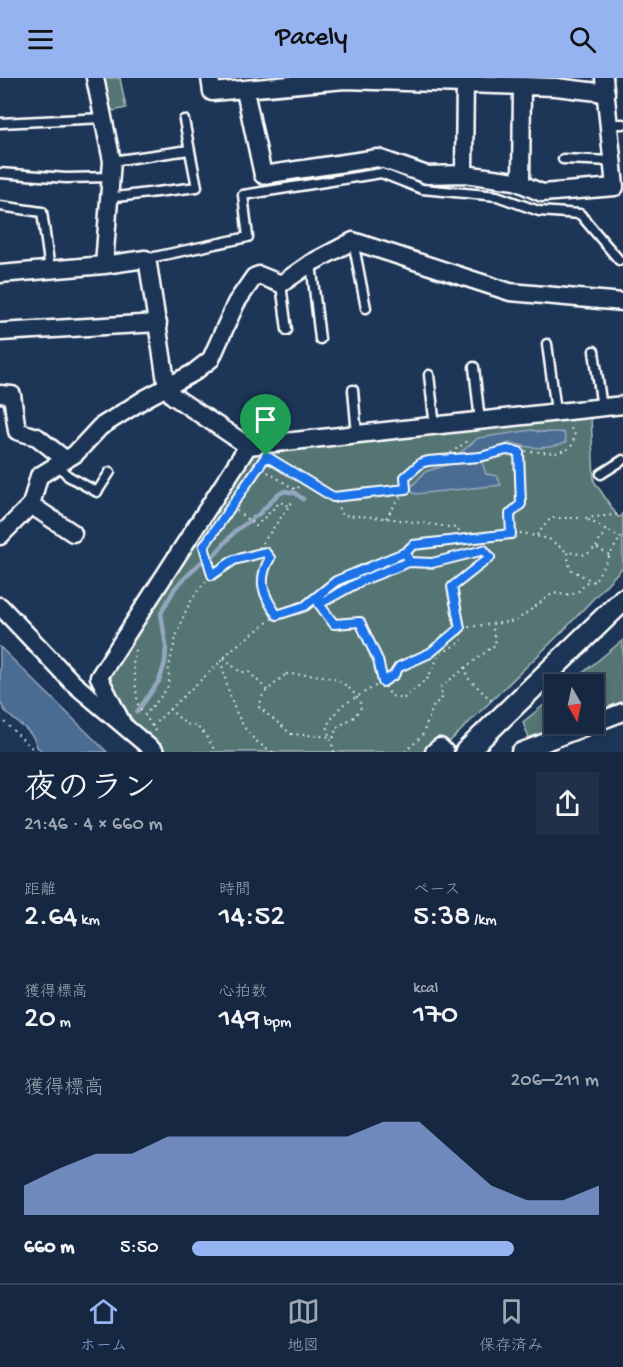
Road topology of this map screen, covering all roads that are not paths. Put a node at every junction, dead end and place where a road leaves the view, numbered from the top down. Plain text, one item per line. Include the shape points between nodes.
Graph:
1 (95, 78) edge
2 (210, 78) edge
3 (465, 81) edge
4 (605, 86) edge
5 (522, 87) junction
6 (245, 90) junction
7 (104, 118) junction
8 (184, 120) dead end
9 (0, 123) edge
10 (616, 124) edge
11 (189, 150) junction
12 (563, 159) dead end
13 (613, 161) junction
14 (111, 169) junction
15 (0, 173) edge
16 (464, 174) junction
17 (521, 183) junction
18 (108, 198) junction
19 (0, 206) edge
20 (353, 241) junction
21 (145, 259) junction
22 (619, 260) dead end
23 (311, 263) junction
24 (104, 265) junction
25 (50, 270) junction
26 (0, 274) edge
27 (281, 284) junction
28 (623, 302) edge
29 (366, 308) dead end
30 (158, 323) junction
31 (287, 330) dead end
32 (0, 332) edge
33 (320, 339) dead end
34 (547, 344) dead end
35 (594, 351) dead end
36 (474, 367) dead end
37 (429, 375) dead end
38 (167, 388) junction
39 (353, 390) dead end
40 (0, 394) edge
41 (623, 405) edge
42 (602, 408) junction
43 (556, 411) junction
44 (479, 427) junction
45 (435, 428) junction
46 (357, 435) junction
47 (248, 446) junction
48 (623, 460) edge
49 (62, 463) junction
50 (110, 472) dead end
51 (601, 474) dead end
52 (31, 505) junction
53 (74, 532) dead end
54 (0, 536) edge
55 (623, 600) edge
56 (0, 606) edge
57 (623, 712) edge
58 (122, 723) junction
59 (155, 752) edge
60 (434, 752) edge
61 (445, 752) edge
62 (466, 752) edge
63 (520, 752) edge

1 - 7 street
2 - 6 street via 212,92
3 - 5 street
3 - 6 street via 345,80
3 - 16 street
4 - 5 street
4 - 10 street
5 - 17 street
6 - 16 street via 262,175 378,158 427,175
7 - 9 lane
7 - 14 street
8 - 11 lane
10 - 13 street
11 - 14 lane
11 - 18 lane via 197,187
12 - 13 lane
13 - 17 street via 615,187 542,193
14 - 15 lane via 66,178
14 - 18 street
16 - 17 street
18 - 24 street
19 - 25 lane via 42,212
20 - 23 street
20 - 28 street via 510,292
20 - 29 lane
21 - 22 lane via 248,237 243,195 381,173 422,189 497,196 539,211 580,214
21 - 24 street
21 - 30 street
23 - 27 street
23 - 33 lane
24 - 25 street
25 - 26 street
27 - 31 lane
27 - 38 street via 259,275 254,277 236,303 211,359
30 - 32 street
30 - 38 street
34 - 43 lane
35 - 42 lane
36 - 44 lane
37 - 45 lane
38 - 47 street via 172,396
38 - 49 street via 100,427
39 - 46 lane
40 - 49 street via 12,395 17,431 37,437
41 - 42 street
42 - 43 street
43 - 44 street
44 - 45 street
45 - 46 street
46 - 47 street
47 - 58 street via 99,677
48 - 51 lane
49 - 50 lane via 68,476 97,492
49 - 52 street via 39,476
52 - 53 street
52 - 54 street
55 - 62 street
56 - 58 street via 73,683
57 - 63 street
58 - 59 street
60 - 61 street via 440,747

